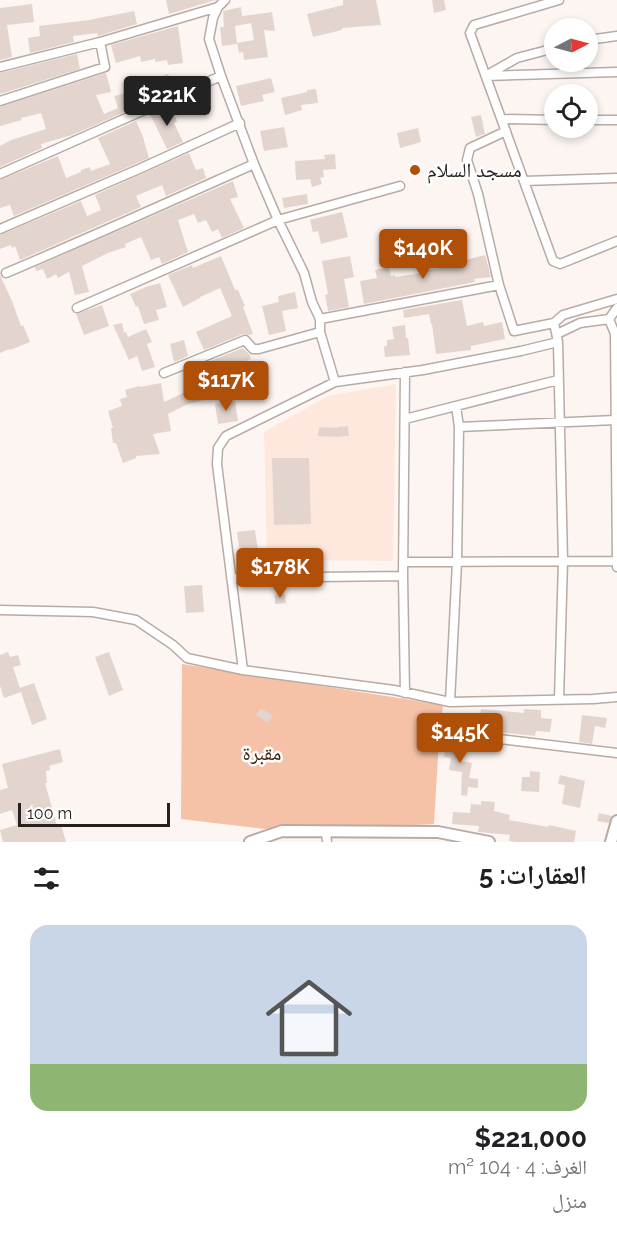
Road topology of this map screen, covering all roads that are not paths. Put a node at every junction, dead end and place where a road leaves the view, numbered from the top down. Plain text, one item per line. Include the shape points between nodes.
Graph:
1 (225, 0) edge
2 (559, 0) edge
3 (218, 7) junction
4 (617, 36) edge
5 (598, 39) edge
6 (100, 42) junction
7 (544, 51) edge
8 (0, 66) edge
9 (617, 72) edge
10 (486, 75) junction
11 (221, 76) junction
12 (0, 101) edge
13 (502, 119) junction
14 (544, 120) edge
15 (598, 120) edge
16 (617, 120) edge
17 (240, 123) junction
18 (506, 131) junction
19 (254, 164) junction
20 (0, 174) edge
21 (617, 178) edge
22 (524, 181) junction
23 (400, 186) dead end
24 (278, 220) junction
25 (0, 229) edge
26 (617, 241) edge
27 (6, 273) dead end
28 (499, 285) junction
29 (617, 299) edge
30 (77, 308) dead end
31 (617, 308) edge
32 (320, 319) junction
33 (609, 319) junction
34 (554, 323) junction
35 (320, 332) junction
36 (616, 335) edge
37 (557, 338) junction
38 (405, 372) junction
39 (164, 373) dead end
40 (558, 380) junction
41 (335, 382) junction
42 (456, 406) junction
43 (405, 419) junction
44 (615, 420) junction
45 (559, 423) junction
46 (459, 427) junction
47 (562, 561) junction
48 (617, 561) edge
49 (403, 562) junction
50 (457, 562) junction
51 (617, 567) edge
52 (403, 576) junction
53 (231, 578) junction
54 (0, 610) edge
55 (243, 670) junction
56 (405, 693) junction
57 (617, 697) edge
58 (560, 699) junction
59 (450, 702) junction
60 (456, 734) dead end
61 (617, 753) edge
62 (617, 821) edge
63 (327, 837) edge
64 (380, 837) edge
65 (438, 837) edge
66 (271, 839) edge
67 (250, 842) edge
68 (489, 842) edge
69 (612, 842) edge

1 - 3 street
2 - 10 street via 474,25 470,33
3 - 6 street
3 - 11 street via 210,39
4 - 5 street
6 - 8 street
6 - 12 street via 105,67
7 - 10 street via 518,58
9 - 10 street
10 - 13 street
11 - 17 street
11 - 20 street
13 - 14 street
13 - 18 street
15 - 16 street
17 - 19 street
17 - 25 street
18 - 22 street
18 - 28 street via 470,148 467,160
19 - 24 street
19 - 27 street
21 - 22 street
22 - 26 street via 553,261 560,264
23 - 24 street
24 - 30 street
24 - 32 street via 304,273
28 - 32 street
28 - 34 street via 514,331
29 - 34 street via 563,315
31 - 33 street
32 - 35 street
33 - 36 street
33 - 37 street via 579,323
34 - 37 street
35 - 39 street via 259,349 253,349 245,340
35 - 41 street
36 - 44 street
37 - 38 street via 500,355
37 - 40 street
38 - 41 street
38 - 43 street
40 - 42 street
40 - 45 street
41 - 53 street via 226,436 218,448
42 - 43 street
42 - 46 street
43 - 49 street
44 - 45 street
44 - 48 street
45 - 46 street
45 - 47 street
46 - 50 street
47 - 48 street
47 - 50 street
47 - 58 street
48 - 51 street
49 - 50 street
49 - 52 street
50 - 59 street
52 - 53 street
52 - 56 street
53 - 55 street
54 - 55 street via 93,612 136,620 187,658
55 - 56 street
56 - 59 street
57 - 58 street
58 - 59 street
60 - 61 street
62 - 69 street
63 - 64 street
63 - 66 street via 282,831
64 - 65 street
65 - 68 street
66 - 67 street

